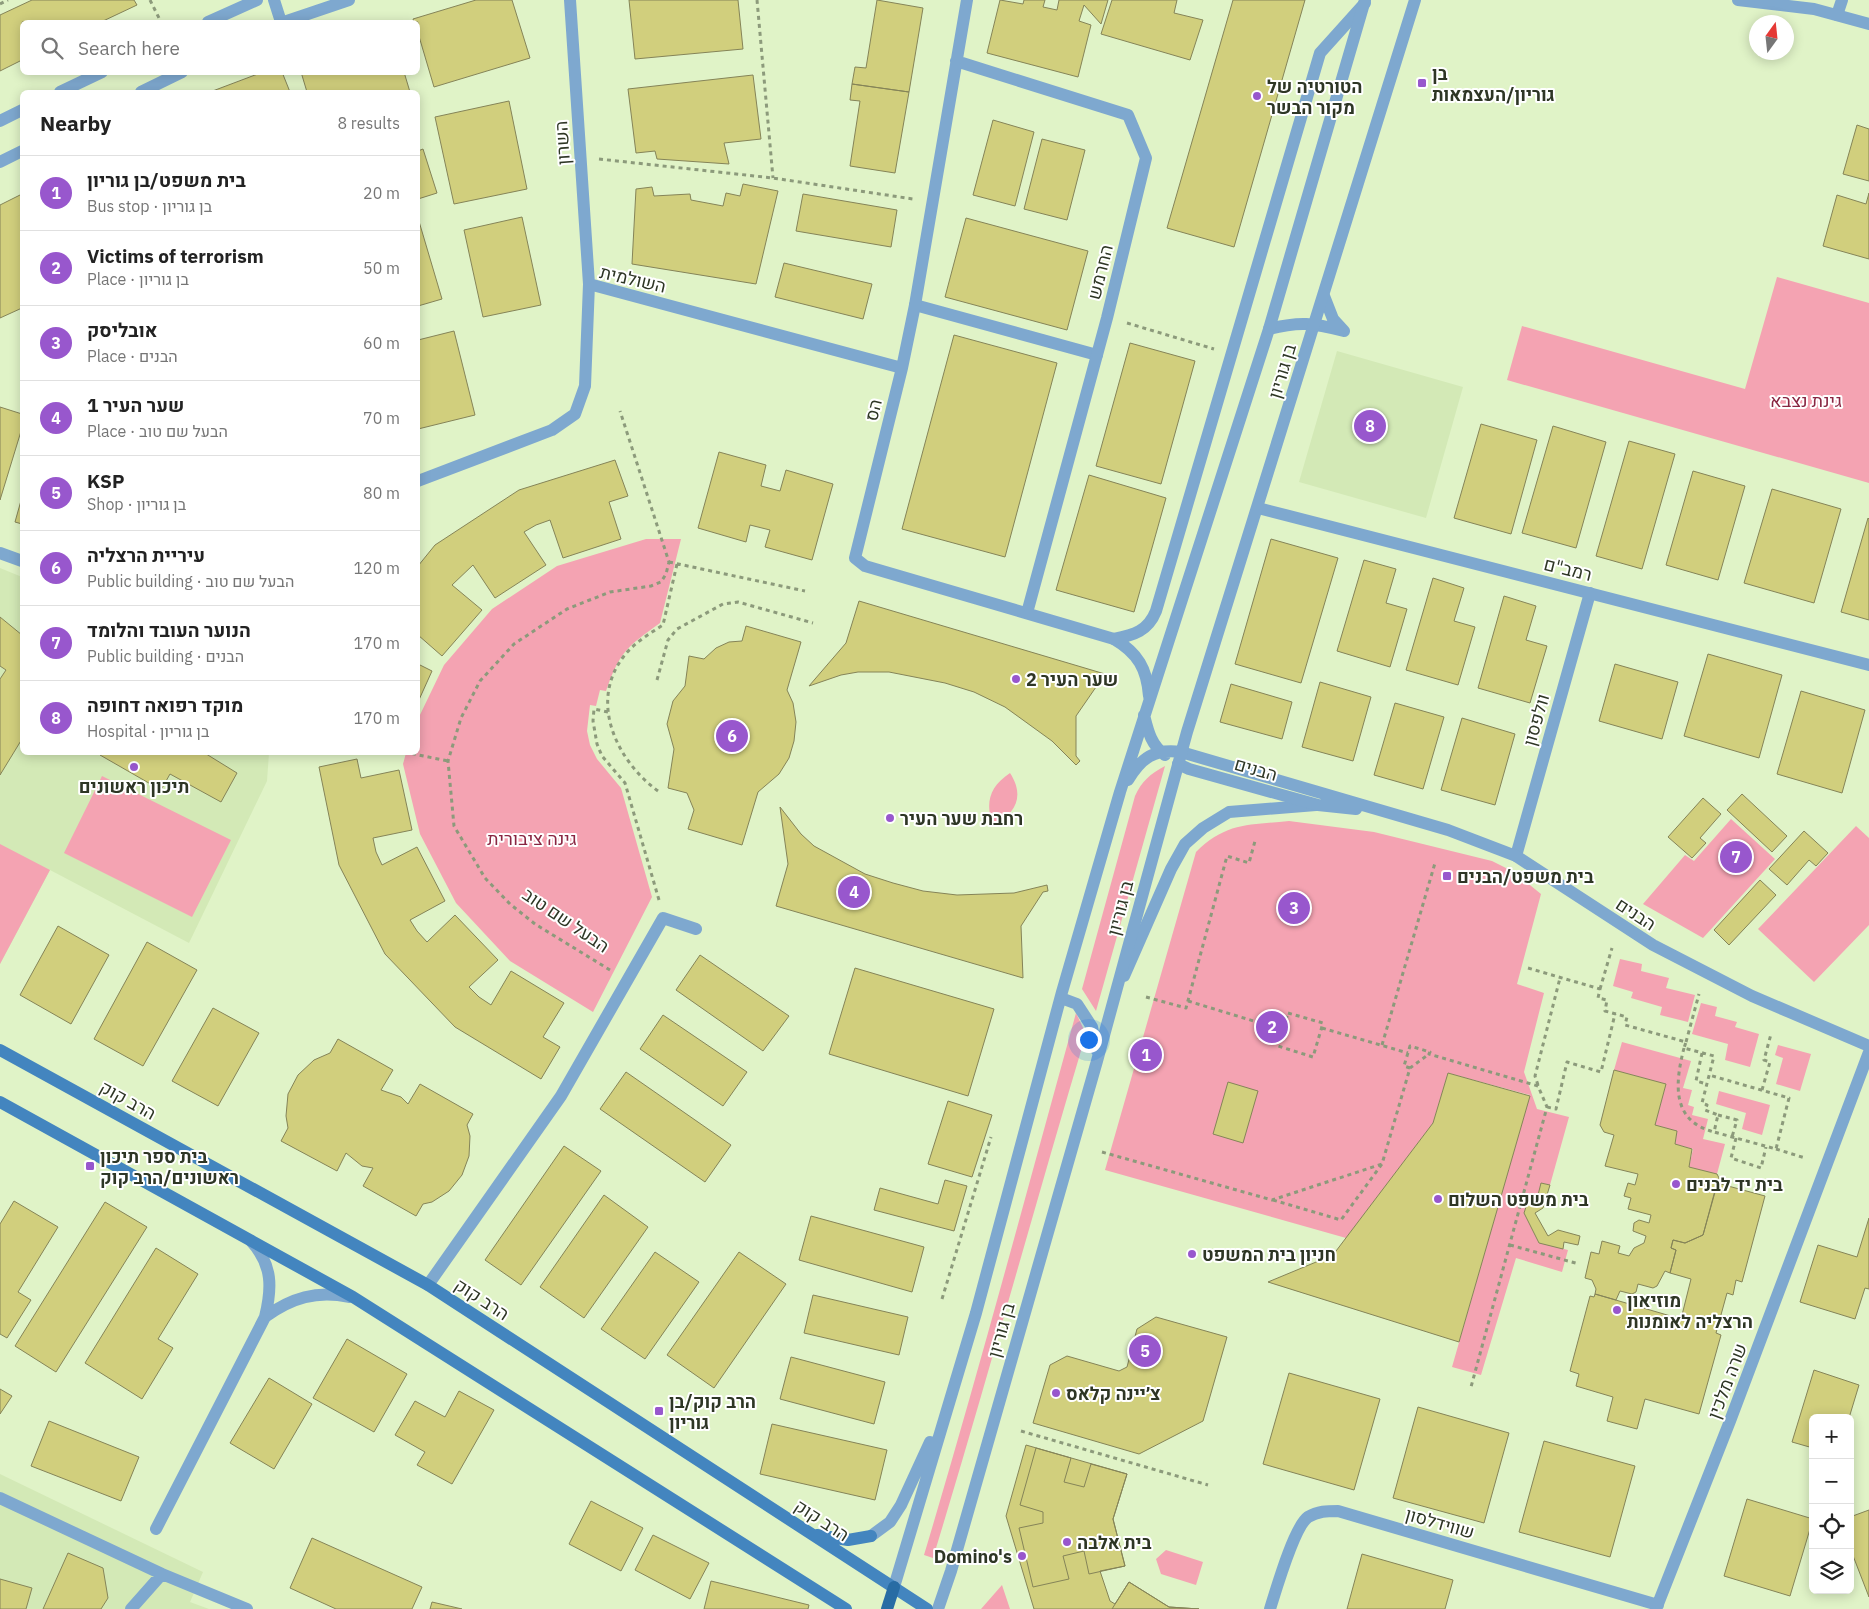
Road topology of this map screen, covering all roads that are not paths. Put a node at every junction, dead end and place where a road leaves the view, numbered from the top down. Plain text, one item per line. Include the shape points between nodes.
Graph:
1 (257, 0) edge
2 (274, 0) edge
3 (349, 0) edge
4 (570, 0) edge
5 (967, 0) edge
6 (1416, 0) edge
7 (1738, 0) edge
8 (1787, 0) edge
9 (1842, 0) edge
10 (1365, 1) edge
11 (1814, 10) junction
12 (1837, 15) junction
13 (212, 20) edge
14 (282, 20) edge
15 (289, 20) edge
16 (1869, 24) edge
17 (956, 61) junction
18 (96, 75) edge
19 (176, 75) edge
20 (64, 90) edge
21 (145, 90) edge
22 (20, 111) edge
23 (0, 121) edge
24 (20, 151) edge
25 (0, 162) edge
26 (589, 284) junction
27 (1324, 296) junction
28 (915, 305) junction
29 (1316, 323) junction
30 (1269, 329) junction
31 (1097, 355) junction
32 (902, 368) junction
33 (420, 480) edge
34 (1258, 508) junction
35 (0, 553) edge
36 (20, 560) edge
37 (1590, 593) junction
38 (1027, 613) junction
39 (1114, 639) junction
40 (1869, 665) edge
41 (1149, 696) junction
42 (1144, 714) junction
43 (1186, 732) junction
44 (1159, 751) junction
45 (1179, 758) junction
46 (1210, 760) junction
47 (1120, 792) junction
48 (1318, 805) junction
49 (1386, 812) junction
50 (1516, 856) junction
51 (696, 929) dead end
52 (1061, 998) junction
53 (1113, 1001) junction
54 (1869, 1046) edge
55 (0, 1050) edge
56 (1869, 1052) edge
57 (1097, 1061) junction
58 (0, 1102) edge
59 (250, 1240) junction
60 (428, 1285) junction
61 (353, 1297) junction
62 (266, 1317) junction
63 (947, 1406) junction
64 (0, 1498) edge
65 (156, 1528) dead end
66 (811, 1534) junction
67 (871, 1536) joint
68 (162, 1574) junction
69 (894, 1587) junction
70 (1657, 1607) edge
71 (131, 1609) edge
72 (247, 1609) edge
73 (846, 1609) edge
74 (887, 1609) edge
75 (927, 1609) edge
76 (938, 1609) edge
77 (1270, 1609) edge

1 - 13 street
2 - 14 street
3 - 15 street
4 - 26 street, השרון
5 - 17 street, הס
6 - 27 street, בן גוריון
7 - 11 street
8 - 11 street
9 - 12 street
10 - 30 street, בן גוריון
10 - 39 street via 1320,53 1152,622 1134,636
11 - 12 street
12 - 16 street
17 - 28 street, הס
17 - 31 street, החרמש via 1128,116 1146,158
18 - 20 street
19 - 21 street
22 - 23 street
24 - 25 street
26 - 32 street, השולמית
26 - 33 street, השולמית via 586,386 575,414 552,430
27 - 29 street, בן גוריון
27 - 29 street via 1333,318 1344,331
28 - 31 street
28 - 32 street, הס
29 - 30 street via 1292,323
29 - 34 street, בן גוריון
30 - 41 street, בן גוריון
31 - 38 street, החרמש
32 - 38 street, הס via 855,558 865,566
34 - 37 street, רמב"ם
34 - 43 street, בן גוריון
35 - 36 street
37 - 40 street, רמב"ם
37 - 50 street, וולפסון
38 - 39 street, הס
39 - 41 street via 1129,648 1138,660 1147,676
41 - 42 street, בן גוריון
42 - 44 street, בן גוריון via 1150,738
42 - 47 street, בן גוריון
43 - 45 street, בן גוריון
43 - 46 street, הבנים via 1186,744 1193,753
44 - 45 street, בן גוריון
44 - 47 street, בן גוריון via 1135,768
45 - 46 street, הבנים
45 - 48 street, הבנים via 1189,769
45 - 53 street, בן גוריון
46 - 49 street, הבנים
47 - 52 street, בן גוריון
48 - 49 street, הבנים
48 - 53 street via 1229,812 1203,828 1186,844 1171,870
49 - 50 street, הבנים via 1448,830
50 - 54 street, הבנים via 1653,945 1752,996
51 - 60 street via 664,918 561,1096
52 - 57 street, בן גוריון via 1077,1004 1092,1027
52 - 63 street, בן גוריון via 976,1313
53 - 57 street, בן גוריון
55 - 60 main road, הרב קוק
56 - 70 street, שרה מלכין
57 - 76 street, בן גוריון
58 - 59 main road
59 - 61 main road
59 - 62 street via 265,1259 271,1281
60 - 66 main road, הרב קוק
61 - 62 street via 324,1293 310,1295 280,1306
61 - 73 main road
62 - 65 street
63 - 67 street, בן גוריון via 900,1505 890,1522
63 - 69 street, בן גוריון
64 - 68 street
66 - 67 main road via 848,1540
66 - 69 main road, הרב קוק
68 - 71 street
68 - 72 street
69 - 74 main road, בן גוריון
69 - 75 main road, הרב קוק
70 - 77 street, שווידלסון via 1338,1511 1322,1511 1307,1518 1296,1534

